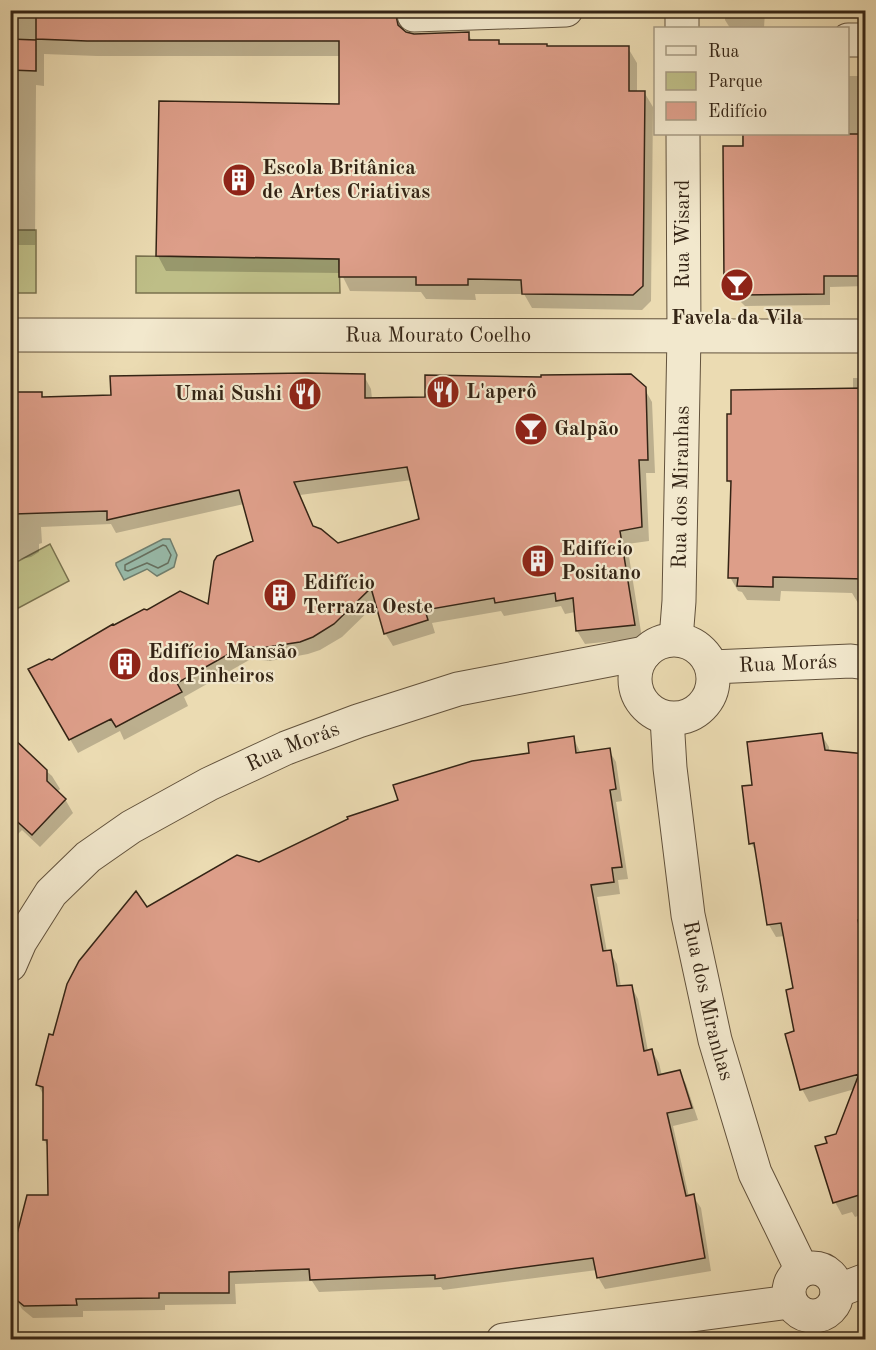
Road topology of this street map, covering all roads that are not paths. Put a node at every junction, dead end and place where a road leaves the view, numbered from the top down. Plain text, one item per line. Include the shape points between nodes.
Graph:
1 (414, 10) edge
2 (566, 10) edge
3 (682, 10) edge
4 (682, 27) edge
5 (849, 40) edge
6 (866, 40) edge
7 (683, 135) edge
8 (10, 335) edge
9 (684, 335) junction
10 (866, 336) edge
11 (676, 639) junction
12 (645, 653) junction
13 (866, 663) edge
14 (712, 667) junction
15 (667, 718) junction
16 (10, 965) edge
17 (802, 1270) junction
18 (851, 1285) edge
19 (809, 1320) edge
20 (503, 1340) edge

1 - 2 street via 414,15
3 - 4 street
5 - 6 street
7 - 9 street, Rua Wisard
8 - 9 street, Rua Mourato Coelho
9 - 10 street, Rua Mourato Coelho
9 - 11 street, Rua dos Miranhas
11 - 12 street via 665,640
11 - 14 street via 698,647
12 - 15 street via 635,674 638,695 650,711
12 - 16 street, Rua Morás via 458,689 286,748 209,784 131,827 88,857 51,893
13 - 14 street, Rua Morás
14 - 15 street via 712,690 700,709 690,716
15 - 17 street, Rua dos Miranhas via 688,915 715,1040 755,1173
17 - 18 street via 818,1268
17 - 19 street via 791,1280 788,1295
18 - 19 street via 833,1306
19 - 20 street

